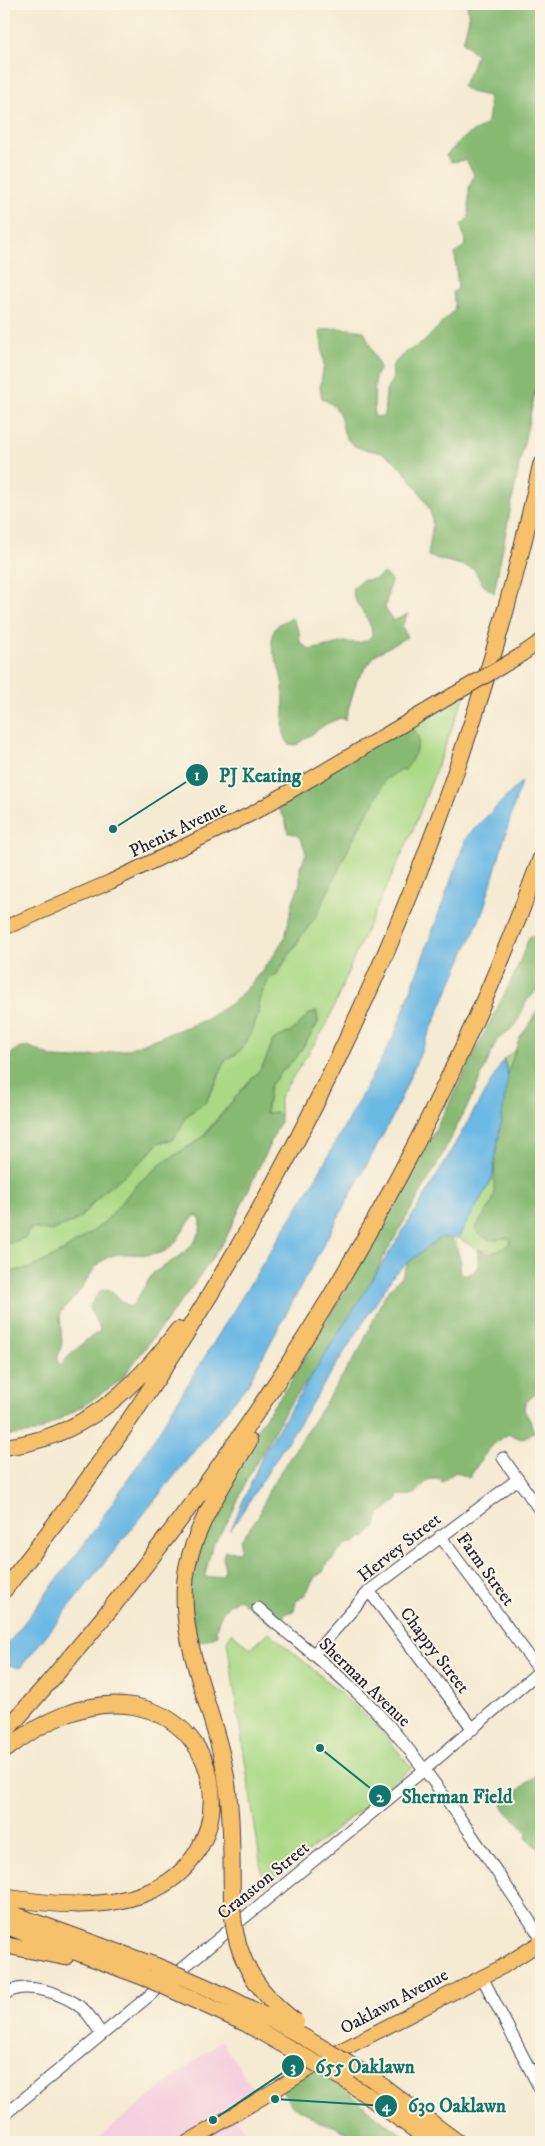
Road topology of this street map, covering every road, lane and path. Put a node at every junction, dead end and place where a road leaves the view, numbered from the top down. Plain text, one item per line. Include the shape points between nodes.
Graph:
1 (541, 465) edge
2 (541, 641) edge
3 (541, 858) edge
4 (4, 928) edge
5 (244, 1239) junction
6 (310, 1333) junction
7 (4, 1447) edge
8 (503, 1458) dead end
9 (518, 1479) junction
10 (541, 1512) edge
11 (440, 1536) junction
12 (4, 1590) edge
13 (369, 1591) junction
14 (258, 1608) dead end
15 (313, 1655) junction
16 (541, 1670) edge
17 (473, 1729) junction
18 (4, 1733) edge
19 (4, 1751) edge
20 (424, 1770) junction
21 (4, 1897) edge
22 (4, 1911) edge
23 (4, 1926) edge
24 (541, 1938) edge
25 (541, 1942) edge
26 (4, 1945) edge
27 (148, 1976) junction
28 (482, 1977) junction
29 (4, 1995) edge
30 (102, 2034) junction
31 (374, 2080) junction
32 (541, 2091) edge
33 (4, 2115) edge
34 (188, 2142) edge
35 (432, 2142) edge
36 (457, 2142) edge

1 - 5 highway via 491,665 410,896 340,1057
2 - 4 main road, Phenix Avenue, bridge via 254,813 110,882
3 - 6 highway via 500,965 439,1098 370,1230
5 - 7 highway via 165,1347 118,1396 73,1428 46,1439
5 - 12 highway via 135,1413
6 - 18 highway via 156,1553 81,1646
6 - 31 highway, bridge via 196,1538 186,1575 185,1610 229,1796 233,1922 237,1942 264,1994 293,2021
8 - 9 street
9 - 10 street
9 - 11 street, Hervey Street
11 - 13 street, Hervey Street
11 - 16 street, Farm Street
13 - 15 street, Hervey Street
13 - 17 street, Chappy Street
14 - 15 street, Sherman Avenue
15 - 20 street, Sherman Avenue via 383,1719
16 - 17 street, Cranston Street
17 - 20 street, Cranston Street
19 - 21 highway via 34,1730 74,1712 111,1705 144,1708 174,1724 190,1740 208,1772 212,1805 206,1835 193,1859 181,1873 156,1889 127,1899 92,1904 45,1903
20 - 24 street, Sherman Avenue
20 - 30 street, Cranston Street
22 - 27 highway
23 - 27 highway
25 - 28 main road, Oaklawn Avenue
26 - 27 highway
27 - 31 highway, bridge via 204,1986 269,2016
27 - 35 highway, bridge via 270,2036 347,2081
28 - 32 street
28 - 34 main road, Oaklawn Avenue via 366,2036
29 - 30 street via 20,1987 47,1992 75,2003
30 - 33 street, Cranston Street
31 - 36 highway

